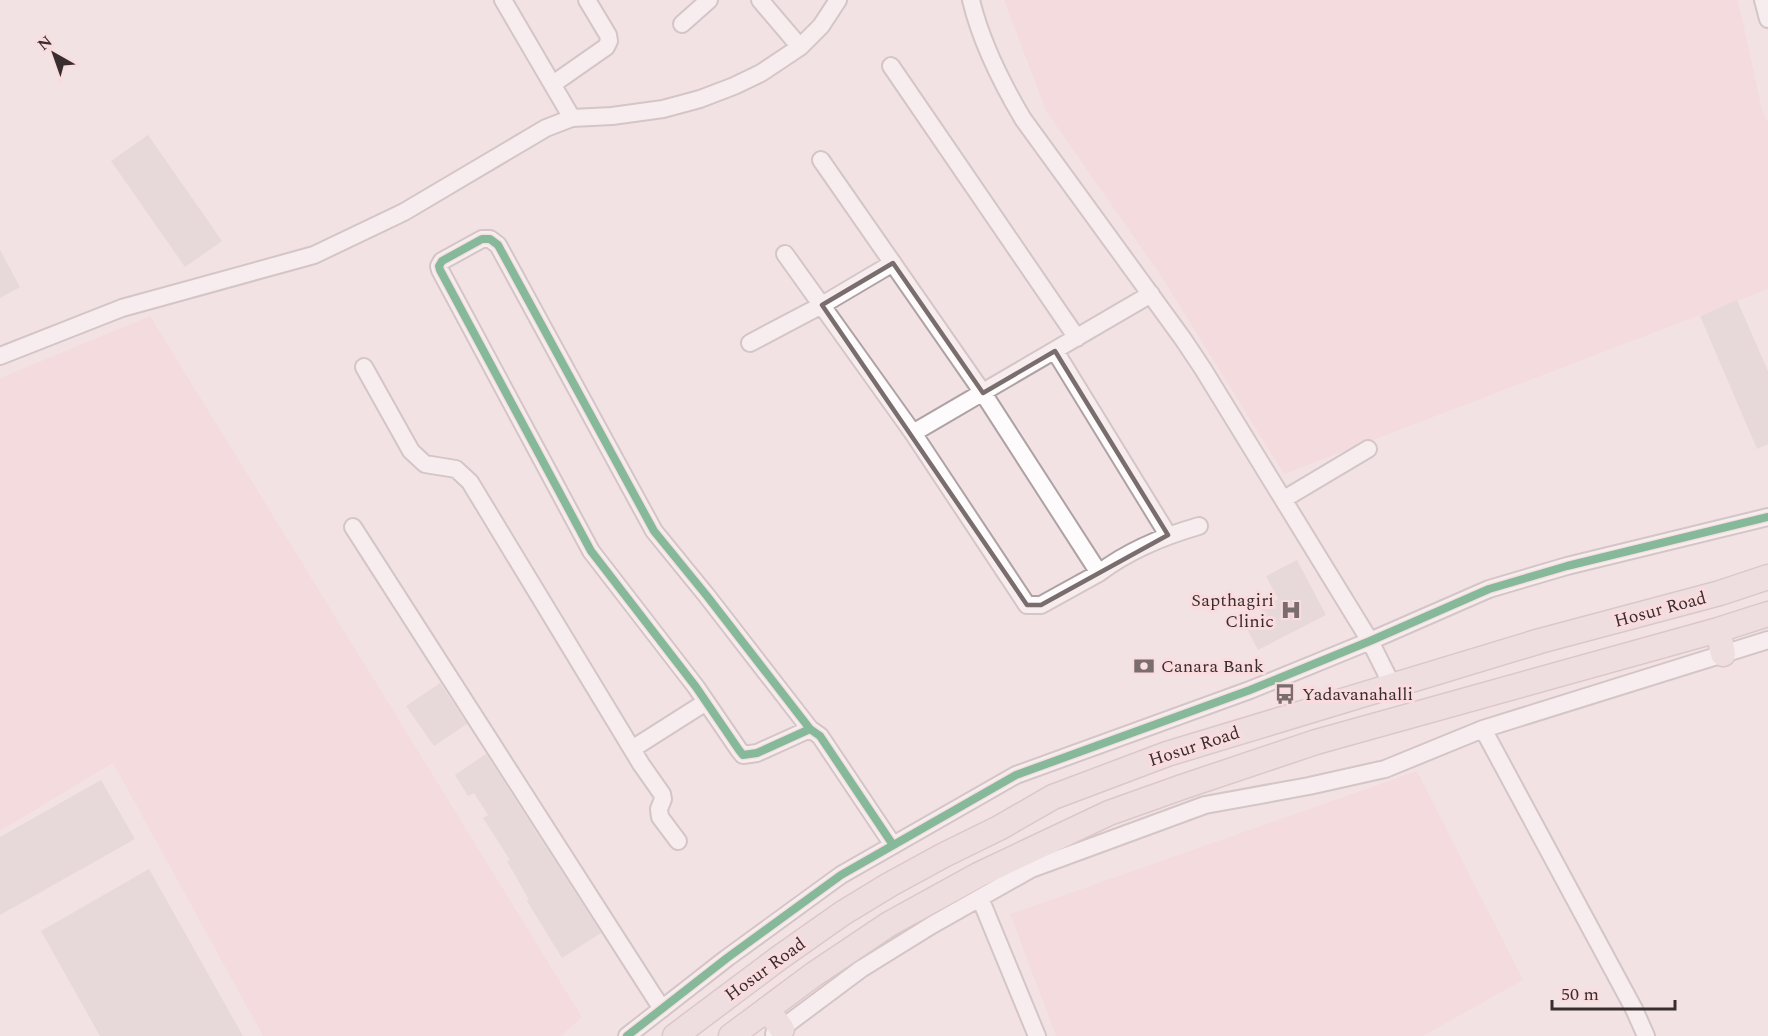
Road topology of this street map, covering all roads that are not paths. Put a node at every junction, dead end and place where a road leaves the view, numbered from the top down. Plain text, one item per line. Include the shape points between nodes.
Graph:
1 (503, 0) edge
2 (587, 0) edge
3 (709, 0) edge
4 (760, 0) edge
5 (838, 0) edge
6 (970, 0) edge
7 (1763, 0) edge
8 (1768, 19) edge
9 (682, 24) dead end
10 (800, 47) junction
11 (891, 66) dead end
12 (553, 84) junction
13 (572, 118) junction
14 (821, 160) dead end
15 (786, 254) dead end
16 (892, 263) junction
17 (1151, 294) junction
18 (822, 305) junction
19 (1077, 338) junction
20 (750, 343) dead end
21 (1055, 351) junction
22 (0, 356) edge
23 (364, 367) dead end
24 (983, 393) junction
25 (913, 433) junction
26 (1368, 448) dead end
27 (1284, 499) junction
28 (1768, 517) edge
29 (1198, 526) dead end
30 (353, 527) dead end
31 (1168, 535) junction
32 (1099, 573) junction
33 (1768, 577) edge
34 (1768, 614) edge
35 (1718, 630) junction
36 (1768, 640) edge
37 (1370, 641) junction
38 (1723, 654) junction
39 (1392, 685) junction
40 (706, 702) junction
41 (810, 729) junction
42 (1483, 729) junction
43 (632, 749) junction
44 (678, 841) dead end
45 (893, 845) junction
46 (980, 898) junction
47 (662, 1009) junction
48 (767, 1010) junction
49 (777, 1032) edge
50 (627, 1036) edge
51 (675, 1036) edge
52 (731, 1036) edge
53 (1037, 1036) edge
54 (1646, 1036) edge

1 - 12 street
2 - 12 street via 609,41
3 - 9 street
4 - 10 street
5 - 10 street
6 - 17 street via 984,40 1023,119
7 - 8 street
10 - 13 street via 761,73 700,99 663,109
11 - 19 street
12 - 13 street
13 - 22 street via 546,128 404,212 314,255 122,308
14 - 16 street
15 - 18 street
16 - 18 street
16 - 24 street
17 - 19 street
17 - 27 street
18 - 20 street
18 - 25 street
19 - 21 street
21 - 24 street
21 - 31 street
23 - 43 street via 411,451 425,464 456,469 470,482
24 - 25 street
24 - 32 street
25 - 32 street via 1027,605 1041,605
26 - 27 street
27 - 37 street
28 - 37 street via 1489,589
29 - 31 street
30 - 47 street
31 - 32 street
33 - 39 highway, Hosur Road
34 - 35 highway, Hosur Road
35 - 38 highway
35 - 48 highway, Hosur Road via 1316,742 1109,813 978,875 889,924
36 - 38 street
37 - 39 street
37 - 45 street via 1250,690 1016,775
38 - 42 street
39 - 51 highway, Hosur Road via 1167,754 1053,797 843,913
40 - 41 street via 743,755 757,753
40 - 41 street via 591,550 440,270 442,261 482,239 498,245 654,531
40 - 43 street
41 - 45 street via 820,736
42 - 46 street via 1384,768 1205,805 1031,869
42 - 54 street
43 - 44 street via 662,794 660,818
45 - 47 street via 841,875
46 - 49 street via 861,969
46 - 53 street
47 - 50 street
48 - 49 highway
48 - 52 highway, Hosur Road

